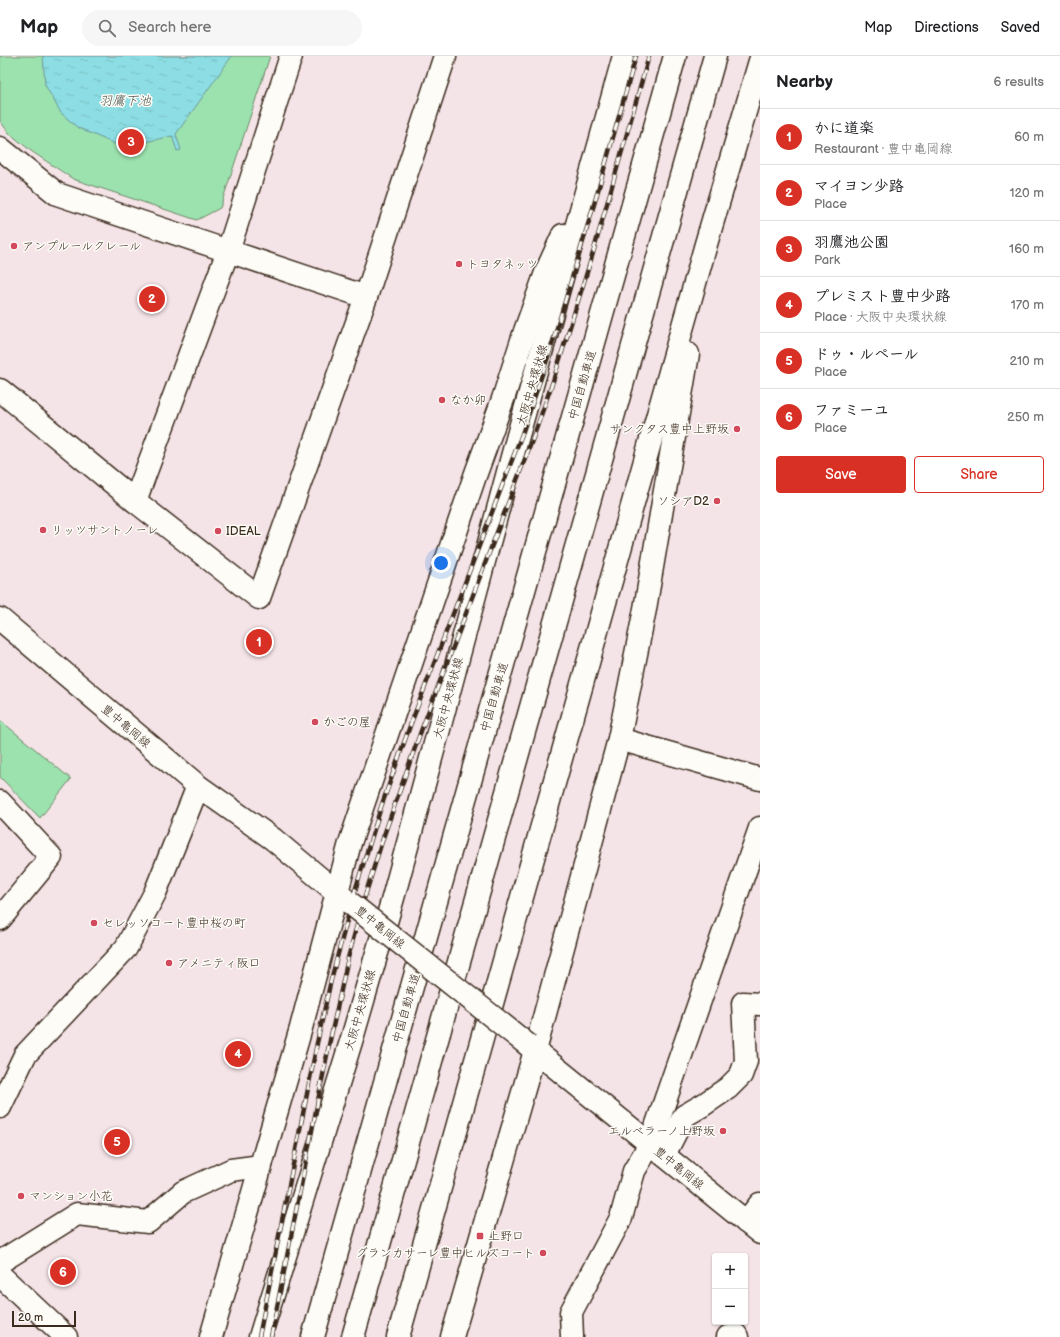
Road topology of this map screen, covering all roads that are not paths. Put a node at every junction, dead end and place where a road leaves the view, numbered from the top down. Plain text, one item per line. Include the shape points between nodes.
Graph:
1 (291, 56) edge
2 (445, 56) edge
3 (614, 56) edge
4 (624, 56) edge
5 (676, 56) edge
6 (715, 56) edge
7 (760, 61) edge
8 (614, 93) junction
9 (0, 148) edge
10 (594, 164) junction
11 (706, 244) junction
12 (228, 251) junction
13 (366, 297) junction
14 (0, 390) edge
15 (135, 501) junction
16 (0, 620) edge
17 (619, 739) junction
18 (760, 779) edge
19 (198, 786) junction
20 (0, 802) edge
21 (760, 828) edge
22 (343, 898) junction
23 (0, 919) edge
24 (760, 1004) edge
25 (531, 1048) junction
26 (0, 1107) edge
27 (657, 1150) junction
28 (260, 1166) junction
29 (760, 1204) edge
30 (753, 1228) edge
31 (0, 1262) edge
32 (0, 1275) edge
33 (66, 1337) edge
34 (211, 1337) edge
35 (260, 1337) edge
36 (313, 1337) edge
37 (354, 1337) edge
38 (398, 1337) edge
39 (452, 1337) edge
40 (572, 1337) edge
41 (728, 1337) edge
42 (737, 1337) edge

1 - 12 main road
2 - 13 main road
3 - 8 main road
4 - 8 main road, 大阪中央環状線
5 - 36 main road, 中国自動車道
6 - 37 main road
7 - 11 main road
8 - 10 main road, 大阪中央環状線
9 - 12 main road via 57,194
10 - 22 main road via 547,270 475,476 350,843
10 - 35 main road, 大阪中央環状線 via 394,892
11 - 17 main road via 645,609
11 - 38 main road
12 - 13 main road
12 - 15 main road
13 - 15 main road via 259,598
14 - 15 main road
16 - 19 main road, 豊中亀岡線
17 - 18 main road
17 - 25 main road
19 - 22 main road, 豊中亀岡線 via 273,839
19 - 26 main road via 155,893 126,948 25,1055
20 - 23 main road via 51,857
21 - 27 main road
22 - 25 main road, 豊中亀岡線, bridge
22 - 28 main road
24 - 27 main road via 743,1003 746,1061 741,1075 703,1106 684,1116
25 - 27 main road, 豊中亀岡線
25 - 39 main road
27 - 30 main road, 豊中亀岡線
27 - 40 main road via 634,1171 621,1218 571,1312
28 - 31 main road via 231,1170 183,1192 148,1222 76,1214
28 - 34 main road
29 - 30 main road
32 - 33 main road
41 - 42 main road

